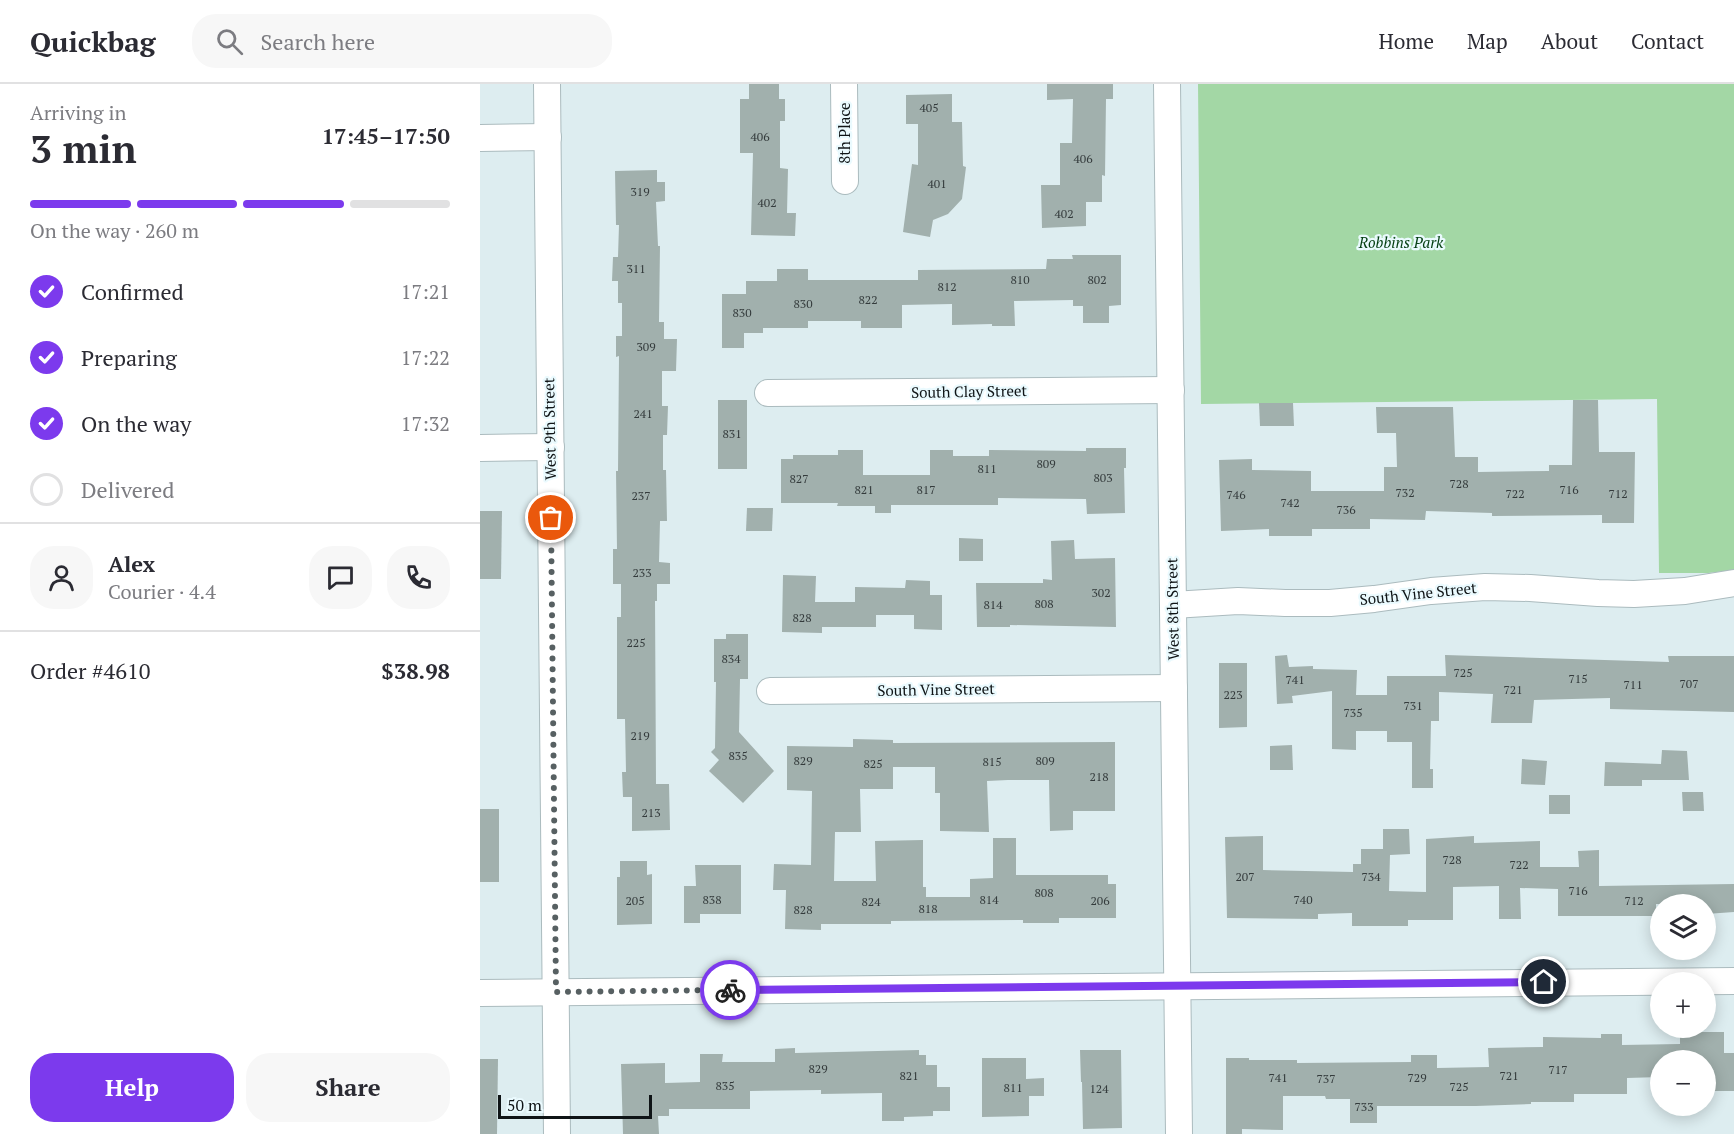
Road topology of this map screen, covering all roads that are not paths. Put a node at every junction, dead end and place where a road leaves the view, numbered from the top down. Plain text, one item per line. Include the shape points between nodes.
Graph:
1 (547, 84) edge
2 (844, 84) edge
3 (1167, 84) edge
4 (548, 137) junction
5 (480, 138) edge
6 (845, 182) dead end
7 (1171, 390) junction
8 (768, 393) dead end
9 (480, 447) edge
10 (550, 447) junction
11 (1734, 583) edge
12 (1173, 604) junction
13 (1174, 688) junction
14 (770, 691) dead end
15 (1734, 981) edge
16 (1177, 985) junction
17 (556, 992) junction
18 (480, 993) edge
19 (557, 1134) edge
20 (1179, 1134) edge

1 - 4 street, West 9th Street
2 - 6 street, 8th Place
3 - 7 street, West 8th Street
4 - 5 street
4 - 10 street, West 9th Street
7 - 8 street, South Clay Street
7 - 12 street, West 8th Street
9 - 10 street
10 - 17 street, West 9th Street
11 - 12 street, South Vine Street via 1634,594 1485,587 1330,603
12 - 13 street, West 8th Street
13 - 14 street, South Vine Street
13 - 16 street, West 8th Street
15 - 16 street
16 - 17 street
16 - 20 street, West 8th Street
17 - 18 street
17 - 19 street, West 9th Street

